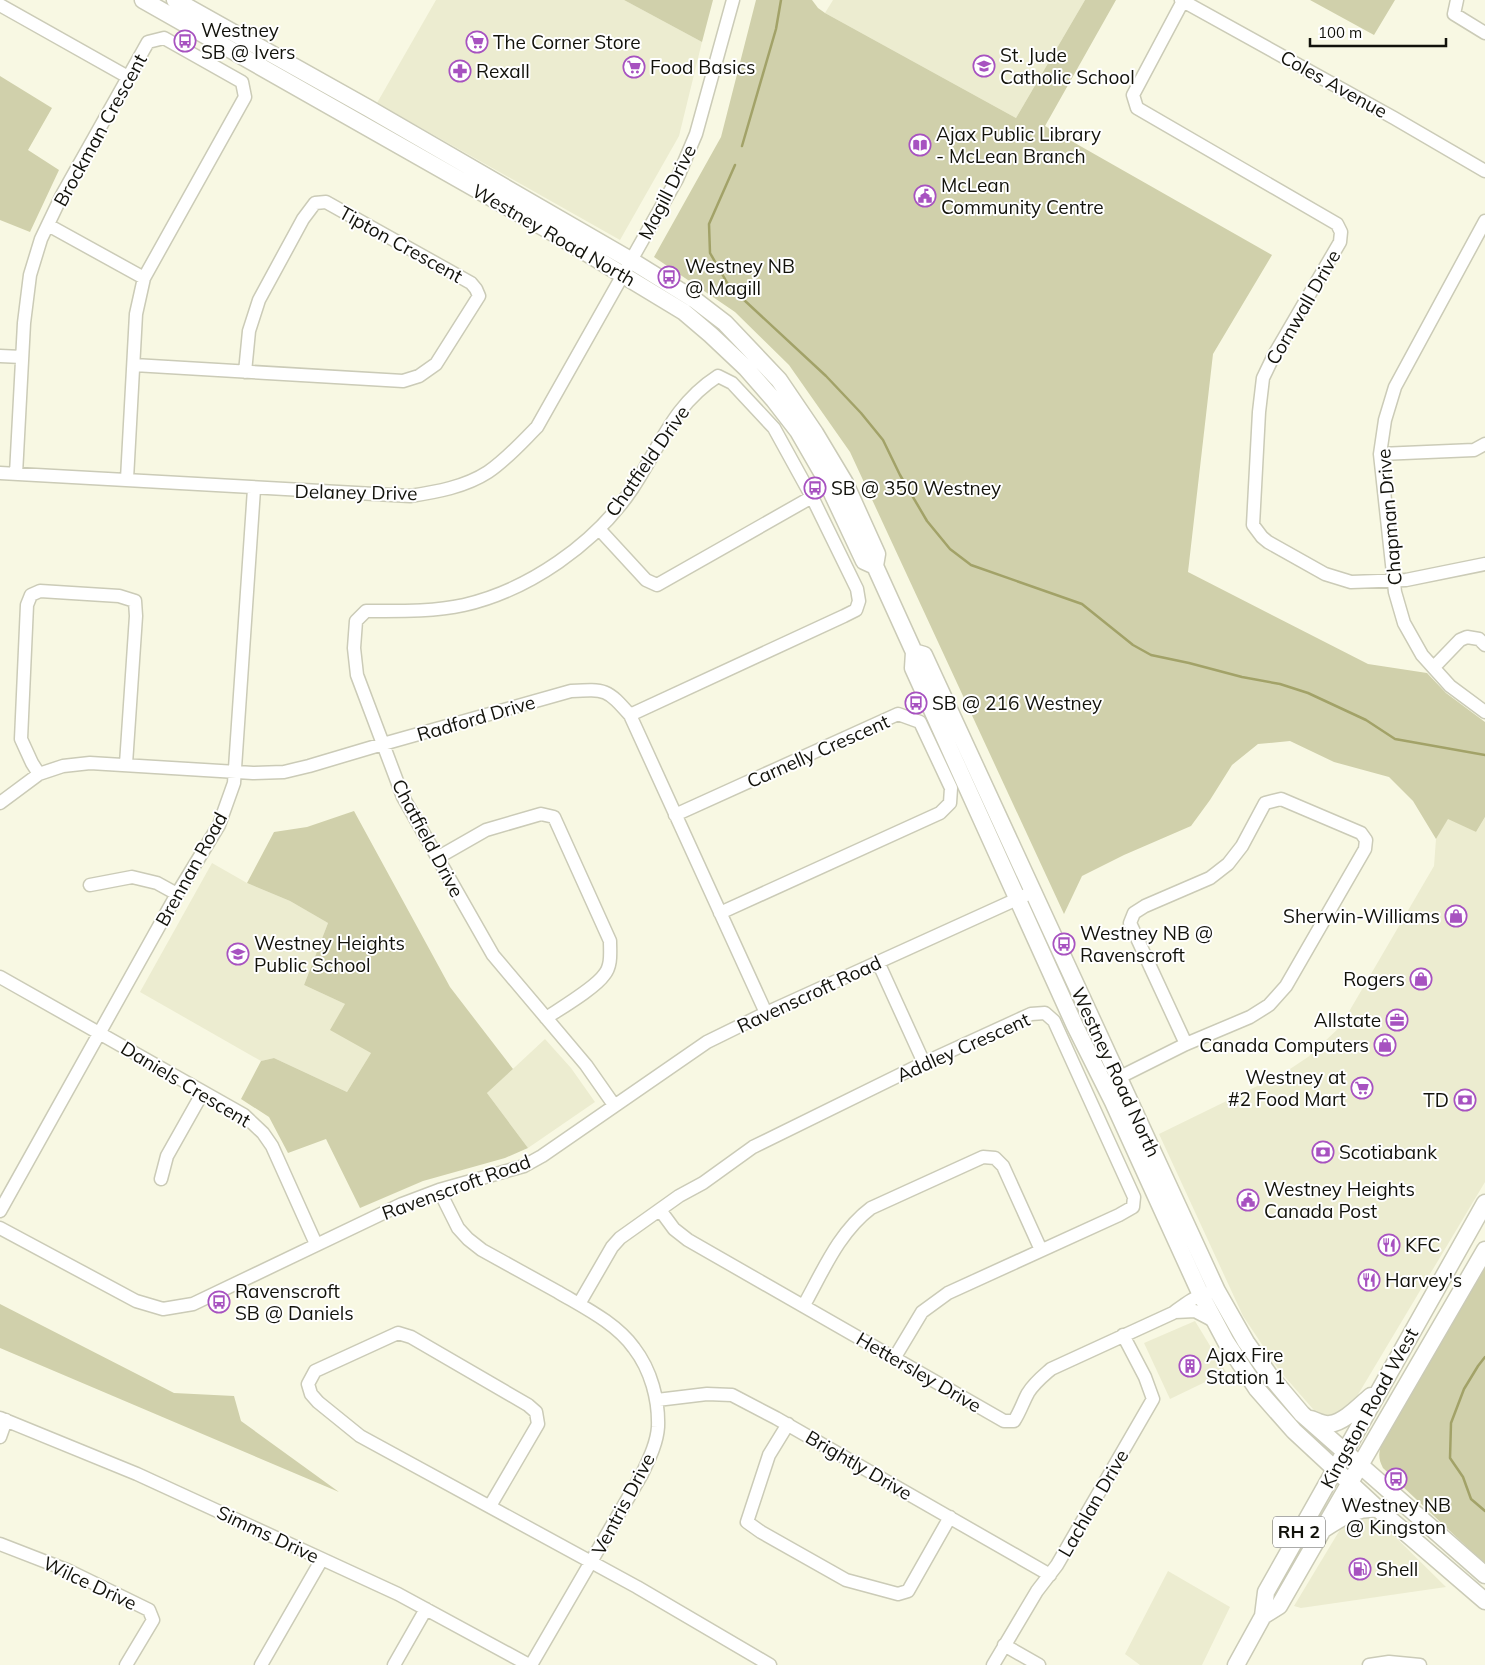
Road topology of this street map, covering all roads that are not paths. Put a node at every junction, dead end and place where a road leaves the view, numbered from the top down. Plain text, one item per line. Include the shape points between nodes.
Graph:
1 (142, 0) edge
2 (175, 0) edge
3 (733, 0) edge
4 (1457, 0) edge
5 (1182, 1) edge
6 (0, 5) edge
7 (190, 11) edge
8 (1485, 33) edge
9 (128, 77) junction
10 (1485, 171) edge
11 (1485, 221) edge
12 (48, 224) junction
13 (628, 268) junction
14 (144, 278) junction
15 (0, 356) edge
16 (22, 357) junction
17 (134, 365) junction
18 (246, 372) junction
19 (1485, 444) edge
20 (1380, 454) junction
21 (0, 473) edge
22 (16, 474) junction
23 (127, 479) junction
24 (254, 489) junction
25 (812, 497) junction
26 (599, 529) junction
27 (1485, 564) edge
28 (1393, 580) junction
29 (1485, 645) edge
30 (1434, 667) junction
31 (1485, 712) edge
32 (630, 715) junction
33 (383, 744) junction
34 (126, 764) junction
35 (236, 771) junction
36 (39, 774) junction
37 (0, 803) edge
38 (676, 815) junction
39 (437, 858) junction
40 (90, 885) dead end
41 (177, 894) junction
42 (1025, 895) junction
43 (720, 913) junction
44 (878, 962) junction
45 (0, 977) edge
46 (766, 1013) junction
47 (546, 1018) junction
48 (100, 1032) junction
49 (1186, 1044) junction
50 (924, 1063) junction
51 (1112, 1082) junction
52 (203, 1092) junction
53 (614, 1105) junction
54 (161, 1179) dead end
55 (439, 1190) junction
56 (1485, 1203) edge
57 (660, 1210) junction
58 (0, 1211) edge
59 (0, 1228) edge
60 (316, 1244) junction
61 (1041, 1250) junction
62 (1485, 1250) edge
63 (1209, 1293) junction
64 (579, 1304) junction
65 (804, 1305) junction
66 (1173, 1313) junction
67 (1214, 1321) junction
68 (1124, 1335) junction
69 (895, 1357) junction
70 (1381, 1385) junction
71 (656, 1400) junction
72 (1305, 1416) junction
73 (3, 1419) edge
74 (788, 1424) junction
75 (0, 1436) edge
76 (1345, 1452) junction
77 (1360, 1465) junction
78 (1335, 1470) junction
79 (1349, 1482) junction
80 (490, 1506) junction
81 (1378, 1509) junction
82 (950, 1517) junction
83 (1322, 1530) junction
84 (0, 1544) edge
85 (322, 1558) junction
86 (592, 1562) junction
87 (1485, 1575) edge
88 (1050, 1576) junction
89 (1485, 1600) edge
90 (426, 1609) junction
91 (1263, 1616) junction
92 (1004, 1645) junction
93 (126, 1665) edge
94 (261, 1665) edge
95 (394, 1665) edge
96 (530, 1665) edge
97 (770, 1665) edge
98 (994, 1665) edge
99 (1039, 1665) edge
100 (1236, 1665) edge
101 (1369, 1665) edge
102 (1420, 1665) edge

1 - 7 main road, Westney Road North
2 - 7 main road, Westney Road North
3 - 13 street, Magill Drive via 692,146
4 - 8 street via 1454,14
5 - 10 street, Coles Avenue
5 - 28 street, Cornwall Drive via 1133,95 1137,108 1337,224 1341,232 1340,242 1263,378 1253,526 1268,542 1325,574 1351,582
6 - 9 street
7 - 13 main road, Westney Road North via 368,108
9 - 12 street, Brockman Crescent
9 - 14 street, Brockman Crescent via 148,42 164,38 242,82 245,97
11 - 20 street, Chapman Drive via 1395,387 1385,420
12 - 14 street
12 - 16 street, Brockman Crescent via 30,275
13 - 24 street, Delaney Drive via 537,427 487,472 435,493 410,496
13 - 42 main road, Westney Road North via 695,300 725,323 779,380 815,433 845,483 878,554 875,566 914,652 913,668
14 - 17 street, Brockman Crescent via 136,314
15 - 16 street
16 - 22 street, Brockman Crescent
17 - 18 street, Tipton Crescent
17 - 23 street, Brockman Crescent
18 - 18 street, Tipton Crescent via 404,382 420,376 436,364 479,296 470,283 326,202 315,203 259,300 249,331
19 - 20 street via 1474,450
20 - 28 street, Chapman Drive
21 - 22 street, Delaney Drive
22 - 23 street, Delaney Drive
23 - 24 street, Delaney Drive
24 - 35 street, Brennan Road
25 - 26 street via 657,585 646,580
25 - 26 street, Chatfield Drive via 774,428 732,383 718,376 704,384 675,416 632,490
25 - 32 street, Chatfield Drive via 856,589 859,601 856,610
26 - 33 street, Chatfield Drive via 553,566 490,597 463,605 418,611 366,611 356,621 357,675
27 - 28 street, Cornwall Drive
28 - 30 street, Chapman Drive via 1404,623 1422,654
29 - 30 street via 1479,639 1467,636
30 - 31 street, Chapman Drive via 1450,686
32 - 33 street, Radford Drive via 613,695 596,689 571,691
32 - 38 street, Radford Drive
33 - 35 street, Radford Drive via 284,772
33 - 39 street, Chatfield Drive via 403,797
34 - 35 street, Radford Drive
34 - 36 street, Radford Drive via 90,762
34 - 36 street via 136,616 134,601 119,596 40,591 31,595 27,605 21,738
35 - 41 street, Brennan Road via 219,825
36 - 37 street, Radford Drive
38 - 43 street, Radford Drive
38 - 43 street, Carnelly Crescent via 898,714 920,722 951,788 950,803 940,813
39 - 47 street, Chatfield Drive via 493,955
39 - 47 street via 486,830 541,814 554,817 610,941 611,959 605,975
40 - 41 street via 132,877 156,883
41 - 48 street, Brennan Road
42 - 44 street, Ravenscroft Road
42 - 51 main road, Westney Road North via 1075,1026
43 - 46 street, Radford Drive
44 - 46 street, Ravenscroft Road
44 - 50 street
45 - 48 street, Daniels Crescent
46 - 53 street, Ravenscroft Road via 706,1042
47 - 53 street, Chatfield Drive via 586,1065
48 - 52 street, Daniels Crescent
48 - 58 street, Brennan Road
49 - 49 street via 1269,1006 1286,986 1365,849 1366,840 1361,833 1281,799 1265,803 1242,846 1228,864 1210,878 1134,913 1130,923
49 - 51 street
50 - 57 street, Addley Crescent via 754,1147
50 - 61 street, Addley Crescent via 1032,1014 1045,1014 1054,1021 1134,1197 1133,1207 1118,1216
51 - 63 main road, Westney Road North
52 - 54 street via 167,1156
52 - 60 street, Daniels Crescent via 244,1115 263,1133 272,1146
53 - 55 street, Ravenscroft Road via 524,1166
55 - 60 street, Ravenscroft Road
55 - 64 street, Ventris Drive via 458,1228 468,1239
56 - 70 main road, Kingston Road West / RH 2
57 - 64 street, Addley Crescent via 612,1247
57 - 65 street, Hettersley Drive via 674,1229 688,1240
59 - 60 street, Ravenscroft Road via 136,1301 163,1309 193,1304
61 - 65 street via 1003,1166 995,1158 983,1157 870,1208 859,1217 846,1231
61 - 69 street, Addley Crescent via 948,1293 922,1312
62 - 77 main road, Kingston Road West / RH 2
63 - 66 street, Hettersley Drive
63 - 67 main road, Westney Road North
63 - 72 main road, Westney Road North via 1270,1376
64 - 71 street, Ventris Drive via 618,1330 634,1348
65 - 69 street, Hettersley Drive
66 - 67 street, Hettersley Drive via 1195,1311
66 - 68 street, Hettersley Drive
67 - 78 main road, Westney Road North via 1257,1389 1294,1432
68 - 69 street, Hettersley Drive via 1051,1369 1029,1392 1014,1421 1004,1421
68 - 88 street, Lachlan Drive via 1153,1399
70 - 72 main road via 1341,1420 1321,1423
70 - 76 main road, Kingston Road West / RH 2
71 - 74 street, Brightly Drive via 707,1394 732,1395
71 - 86 street, Ventris Drive via 658,1428 653,1450
72 - 76 main road, Westney Road North
73 - 75 street
73 - 85 street, Simms Drive via 137,1474
74 - 82 street, Brightly Drive
74 - 82 street via 769,1455 747,1522 770,1537 846,1580 898,1594 908,1591
76 - 77 main road, Westney Road North
76 - 78 main road, Kingston Road West / RH 2
77 - 79 main road, Kingston Road West / RH 2
77 - 87 main road, Westney Road North
78 - 79 main road, Westney Road North
78 - 91 main road, Kingston Road West / RH 2 via 1266,1592
79 - 81 main road, Westney Road North
79 - 83 main road, Kingston Road West / RH 2
80 - 80 street via 538,1424 536,1412 528,1404 411,1336 398,1333 315,1371 308,1384 311,1394 360,1436
80 - 86 street
81 - 83 main road via 1354,1511
81 - 89 main road, Westney Road North
82 - 88 street, Brightly Drive
83 - 91 main road, Kingston Road West / RH 2 via 1279,1606
84 - 93 street, Wilce Drive via 67,1570 150,1610 153,1620
85 - 90 street, Simms Drive
85 - 94 street
86 - 96 street, Ventris Drive
86 - 97 street
88 - 92 street, Lachlan Drive
90 - 95 street
90 - 96 street, Simms Drive
91 - 100 main road, Kingston Road West / RH 2
92 - 98 street, Lachlan Drive
92 - 99 street
101 - 102 street via 1389,1662

